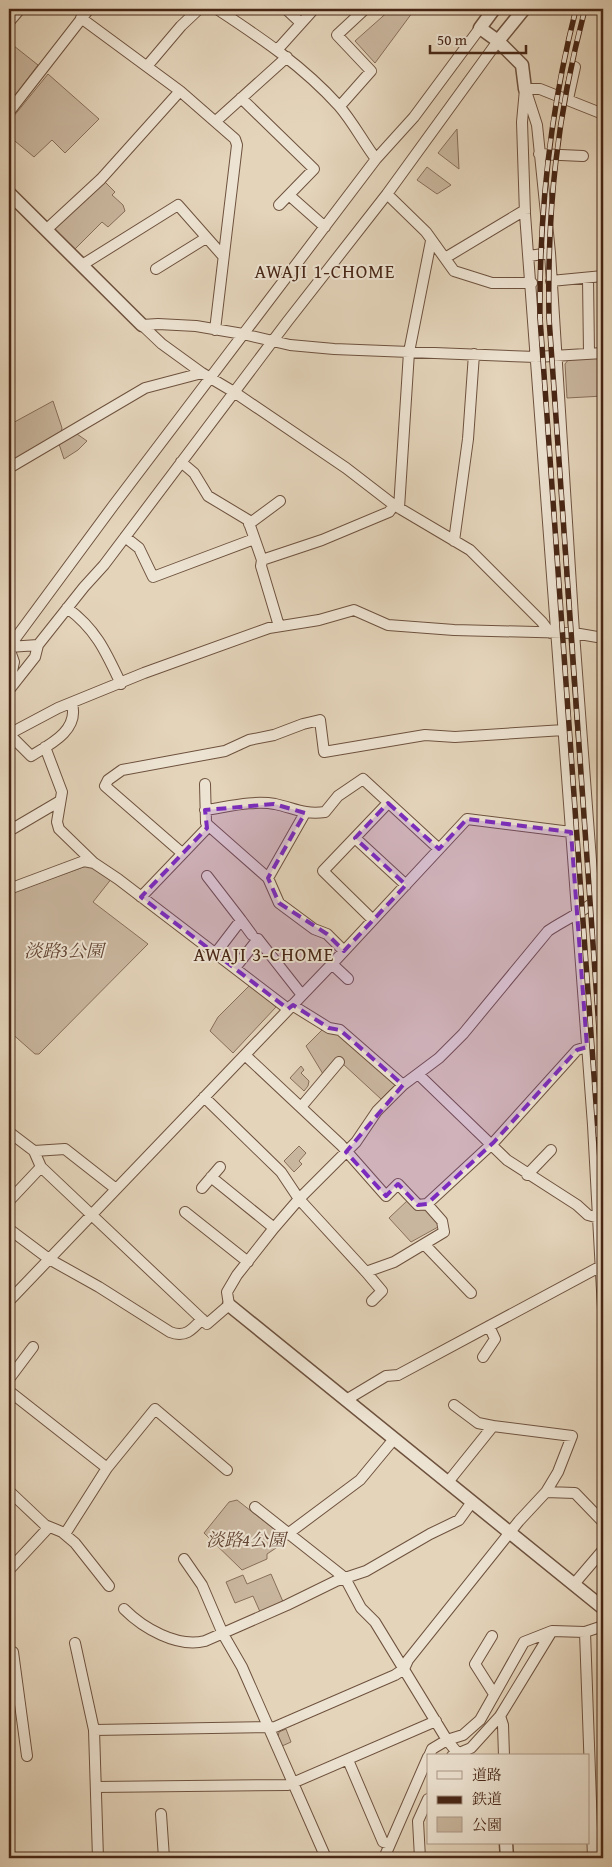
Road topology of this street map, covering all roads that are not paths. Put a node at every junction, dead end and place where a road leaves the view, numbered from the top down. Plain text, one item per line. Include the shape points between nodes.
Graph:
1 (20, 9) edge
2 (199, 9) edge
3 (217, 9) edge
4 (286, 9) edge
5 (314, 9) edge
6 (365, 9) edge
7 (494, 9) edge
8 (524, 9) edge
9 (84, 12) edge
10 (9, 21) edge
11 (302, 23) junction
12 (480, 28) junction
13 (498, 41) junction
14 (278, 49) junction
15 (287, 57) junction
16 (148, 65) junction
17 (576, 66) dead end
18 (525, 89) junction
19 (180, 91) junction
20 (241, 98) junction
21 (568, 99) junction
22 (340, 106) junction
23 (9, 112) edge
24 (603, 114) edge
25 (216, 121) junction
26 (539, 154) junction
27 (583, 156) dead end
28 (376, 159) junction
29 (9, 192) edge
30 (387, 194) junction
31 (290, 196) junction
32 (279, 205) dead end
33 (525, 210) junction
34 (325, 227) junction
35 (47, 229) junction
36 (206, 238) junction
37 (431, 241) junction
38 (550, 253) junction
39 (223, 256) junction
40 (529, 256) junction
41 (445, 258) junction
42 (82, 265) junction
43 (156, 269) dead end
44 (603, 276) edge
45 (588, 278) junction
46 (551, 281) junction
47 (532, 283) junction
48 (142, 325) junction
49 (215, 330) junction
50 (243, 334) junction
51 (273, 342) junction
52 (409, 352) junction
53 (603, 353) edge
54 (474, 354) junction
55 (589, 354) junction
56 (556, 355) junction
57 (536, 357) junction
58 (206, 375) junction
59 (234, 392) junction
60 (181, 462) junction
61 (9, 468) edge
62 (280, 501) dead end
63 (397, 507) junction
64 (252, 532) junction
65 (125, 537) junction
66 (454, 540) junction
67 (262, 560) junction
68 (67, 608) junction
69 (279, 626) junction
70 (554, 633) junction
71 (574, 633) junction
72 (603, 638) edge
73 (38, 645) junction
74 (9, 647) edge
75 (121, 684) junction
76 (578, 684) junction
77 (9, 686) edge
78 (560, 686) junction
79 (9, 690) edge
80 (72, 704) junction
81 (564, 730) junction
82 (9, 734) edge
83 (45, 747) junction
84 (205, 784) dead end
85 (60, 801) junction
86 (388, 803) junction
87 (205, 810) junction
88 (306, 813) junction
89 (589, 823) junction
90 (208, 826) junction
91 (571, 828) junction
92 (9, 831) edge
93 (355, 838) junction
94 (439, 849) junction
95 (182, 852) junction
96 (94, 863) junction
97 (207, 876) dead end
98 (268, 878) junction
99 (406, 885) junction
100 (9, 889) edge
101 (141, 897) junction
102 (599, 902) edge
103 (577, 916) junction
104 (241, 920) junction
105 (373, 920) junction
106 (252, 935) dead end
107 (344, 951) junction
108 (215, 954) junction
109 (332, 964) junction
110 (235, 968) junction
111 (348, 980) dead end
112 (302, 995) junction
113 (290, 1007) junction
114 (603, 1021) edge
115 (587, 1047) junction
116 (245, 1055) junction
117 (339, 1062) dead end
118 (418, 1074) junction
119 (402, 1085) junction
120 (204, 1097) junction
121 (300, 1107) junction
122 (9, 1132) edge
123 (489, 1145) junction
124 (551, 1150) dead end
125 (34, 1151) junction
126 (346, 1152) junction
127 (599, 1160) edge
128 (220, 1166) dead end
129 (41, 1167) junction
130 (527, 1175) junction
131 (211, 1177) junction
132 (202, 1188) dead end
133 (116, 1189) junction
134 (299, 1199) junction
135 (9, 1201) edge
136 (426, 1204) junction
137 (185, 1212) dead end
138 (91, 1215) junction
139 (599, 1218) junction
140 (274, 1228) junction
141 (9, 1229) edge
142 (424, 1245) junction
143 (49, 1259) junction
144 (248, 1262) junction
145 (602, 1266) edge
146 (366, 1272) junction
147 (472, 1293) dead end
148 (9, 1301) edge
149 (372, 1301) dead end
150 (229, 1305) junction
151 (603, 1309) edge
152 (202, 1319) junction
153 (489, 1326) junction
154 (33, 1347) dead end
155 (483, 1356) dead end
156 (9, 1379) edge
157 (9, 1391) edge
158 (346, 1400) junction
159 (454, 1405) dead end
160 (493, 1426) junction
161 (394, 1438) junction
162 (107, 1468) junction
163 (227, 1470) dead end
164 (448, 1482) junction
165 (546, 1492) junction
166 (10, 1496) edge
167 (472, 1502) junction
168 (255, 1507) dead end
169 (603, 1522) edge
170 (49, 1527) junction
171 (289, 1533) junction
172 (510, 1533) junction
173 (65, 1534) junction
174 (603, 1550) edge
175 (184, 1559) dead end
176 (9, 1570) edge
177 (345, 1578) junction
178 (574, 1584) junction
179 (109, 1586) dead end
180 (603, 1608) edge
181 (124, 1609) dead end
182 (603, 1626) edge
183 (552, 1631) junction
184 (585, 1632) junction
185 (223, 1634) junction
186 (492, 1636) dead end
187 (75, 1643) dead end
188 (13, 1652) dead end
189 (404, 1669) junction
190 (494, 1694) junction
191 (500, 1716) junction
192 (436, 1721) junction
193 (269, 1728) junction
194 (94, 1730) junction
195 (447, 1740) junction
196 (429, 1754) edge
197 (455, 1754) edge
198 (458, 1754) edge
199 (504, 1754) edge
200 (589, 1754) edge
201 (27, 1756) dead end
202 (427, 1758) edge
203 (348, 1760) junction
204 (590, 1773) edge
205 (293, 1783) junction
206 (96, 1787) junction
207 (427, 1801) edge
208 (161, 1814) dead end
209 (390, 1844) junction
210 (506, 1844) edge
211 (98, 1858) edge
212 (164, 1858) edge
213 (326, 1858) edge
214 (384, 1858) edge
215 (420, 1858) edge
216 (507, 1858) edge
217 (593, 1858) edge

1 - 10 street
2 - 16 street
3 - 14 street
4 - 11 street
5 - 11 street
6 - 22 street via 337,35 371,71
7 - 12 street
8 - 13 street
9 - 16 street
9 - 23 street
11 - 14 street
12 - 13 street
12 - 28 street via 414,117
13 - 18 street via 522,65
13 - 30 street
14 - 15 street
15 - 20 street
15 - 22 street
16 - 19 street
17 - 21 street
18 - 21 street via 540,89
18 - 26 street via 537,125
18 - 33 street via 522,122
19 - 25 street
19 - 35 street via 101,179
20 - 25 street
20 - 31 street via 314,169
21 - 24 street
22 - 28 street
25 - 39 street via 237,145
26 - 27 street
26 - 38 street
28 - 34 street
29 - 35 street
30 - 37 street via 426,232
30 - 51 street
31 - 32 street
31 - 34 street
33 - 40 street
33 - 41 street
34 - 50 street
35 - 42 street
36 - 39 street
36 - 42 street via 178,205
36 - 43 street
37 - 41 street
37 - 52 street
38 - 40 street
38 - 46 street
39 - 49 street
40 - 47 street
41 - 47 street via 454,271 469,277 492,283
42 - 48 street
44 - 45 street
45 - 46 street
45 - 55 street
46 - 56 street
47 - 57 street
48 - 49 street via 186,325
48 - 58 street via 162,344
49 - 50 street
50 - 51 street
50 - 58 street
51 - 52 street via 334,349
51 - 59 street
52 - 54 street
52 - 63 street
53 - 55 street
54 - 57 street
54 - 66 street via 468,439
55 - 56 street
56 - 57 street
56 - 71 street
57 - 70 street
58 - 59 street
58 - 61 street via 145,388
58 - 74 street
59 - 60 street
59 - 63 street
60 - 64 street via 194,473 208,496 248,520
60 - 65 street
62 - 64 street
63 - 66 street
63 - 67 street via 322,540
64 - 65 street via 153,577 139,548
64 - 67 street
65 - 68 street
66 - 70 street via 470,550
67 - 69 street
68 - 73 street
68 - 75 street via 81,618 102,644
69 - 70 street via 354,610 388,625
69 - 75 street
70 - 71 street
70 - 78 street
71 - 72 street
71 - 76 street
73 - 74 street
73 - 79 street via 35,656
74 - 77 street via 14,662
75 - 80 street
76 - 78 street
76 - 89 street
78 - 81 street
80 - 82 street via 36,718
80 - 83 street via 72,725
81 - 91 street
81 - 95 street via 455,737 425,735 324,752 320,720 250,740 225,751 122,770 108,780 105,786
82 - 83 street via 31,756
83 - 85 street via 62,792
84 - 87 street
85 - 92 street
85 - 96 street via 59,830
86 - 88 street via 363,779 338,796 325,812
86 - 93 street
86 - 94 street
87 - 88 street via 274,804
87 - 90 street
88 - 98 street
89 - 91 street
89 - 102 street
90 - 95 street
90 - 98 street
91 - 94 street via 467,819
91 - 103 street
93 - 99 street
93 - 105 street via 323,872
94 - 99 street
95 - 101 street
96 - 100 street via 84,861
96 - 101 street
97 - 104 street
98 - 107 street via 279,903 314,930 327,934
99 - 105 street
101 - 108 street
102 - 103 street
102 - 114 street
103 - 115 street
103 - 118 street via 548,931 463,1034
104 - 106 street
104 - 108 street
105 - 107 street
107 - 109 street
108 - 110 street
109 - 111 street
109 - 112 street
110 - 112 street via 258,940
110 - 113 street
112 - 113 street
113 - 116 street
113 - 119 street via 329,1028 340,1030
115 - 123 street via 578,1050
115 - 127 street
116 - 120 street
116 - 121 street
117 - 121 street
118 - 119 street
118 - 123 street
119 - 126 street via 376,1111
120 - 133 street
120 - 134 street via 281,1172
121 - 126 street
122 - 125 street
123 - 130 street
123 - 136 street
124 - 130 street
125 - 129 street
125 - 133 street via 65,1149
126 - 134 street
126 - 136 street via 386,1196 398,1184 418,1205
127 - 139 street
128 - 131 street
129 - 135 street
129 - 138 street
130 - 139 street via 588,1215
131 - 132 street
131 - 140 street
133 - 138 street
134 - 140 street
134 - 146 street
136 - 142 street via 442,1221 444,1232
137 - 144 street
138 - 143 street
138 - 152 street
139 - 145 street
140 - 144 street
141 - 143 street
142 - 146 street via 394,1262
142 - 147 street
143 - 148 street
143 - 152 street via 170,1332 186,1334
144 - 150 street via 227,1292
145 - 151 street
145 - 153 street
146 - 149 street via 382,1291
150 - 152 street via 207,1324
150 - 158 street
153 - 155 street via 495,1339
153 - 158 street via 398,1375 386,1376
154 - 156 street
157 - 162 street
158 - 161 street
159 - 160 street via 478,1423
160 - 164 street
160 - 165 street via 572,1436
161 - 164 street
161 - 171 street via 360,1480
162 - 163 street via 155,1409
162 - 173 street
164 - 167 street
165 - 169 street via 575,1494
165 - 172 street
166 - 170 street
167 - 172 street
167 - 177 street via 459,1520 366,1571
168 - 171 street
170 - 173 street
170 - 176 street
171 - 177 street
172 - 178 street
172 - 189 street
173 - 179 street
174 - 178 street
175 - 185 street via 202,1585
177 - 185 street
177 - 189 street via 361,1608 375,1622
178 - 180 street
181 - 185 street via 137,1622 160,1634 193,1644
182 - 184 street
183 - 184 street
183 - 190 street via 524,1642
183 - 191 street
184 - 200 street
185 - 193 street via 242,1667
186 - 190 street via 475,1664
187 - 194 street
188 - 201 street
189 - 192 street
189 - 193 street
190 - 195 street via 480,1720 463,1735
191 - 198 street via 471,1748
191 - 199 street
192 - 195 street
192 - 203 street
193 - 194 street
193 - 205 street
194 - 206 street
195 - 196 street
195 - 197 street
202 - 209 street
203 - 205 street
203 - 209 street via 383,1842
204 - 217 street
205 - 206 street
205 - 213 street
206 - 211 street
207 - 215 street via 418,1821
208 - 212 street
209 - 214 street
210 - 216 street

